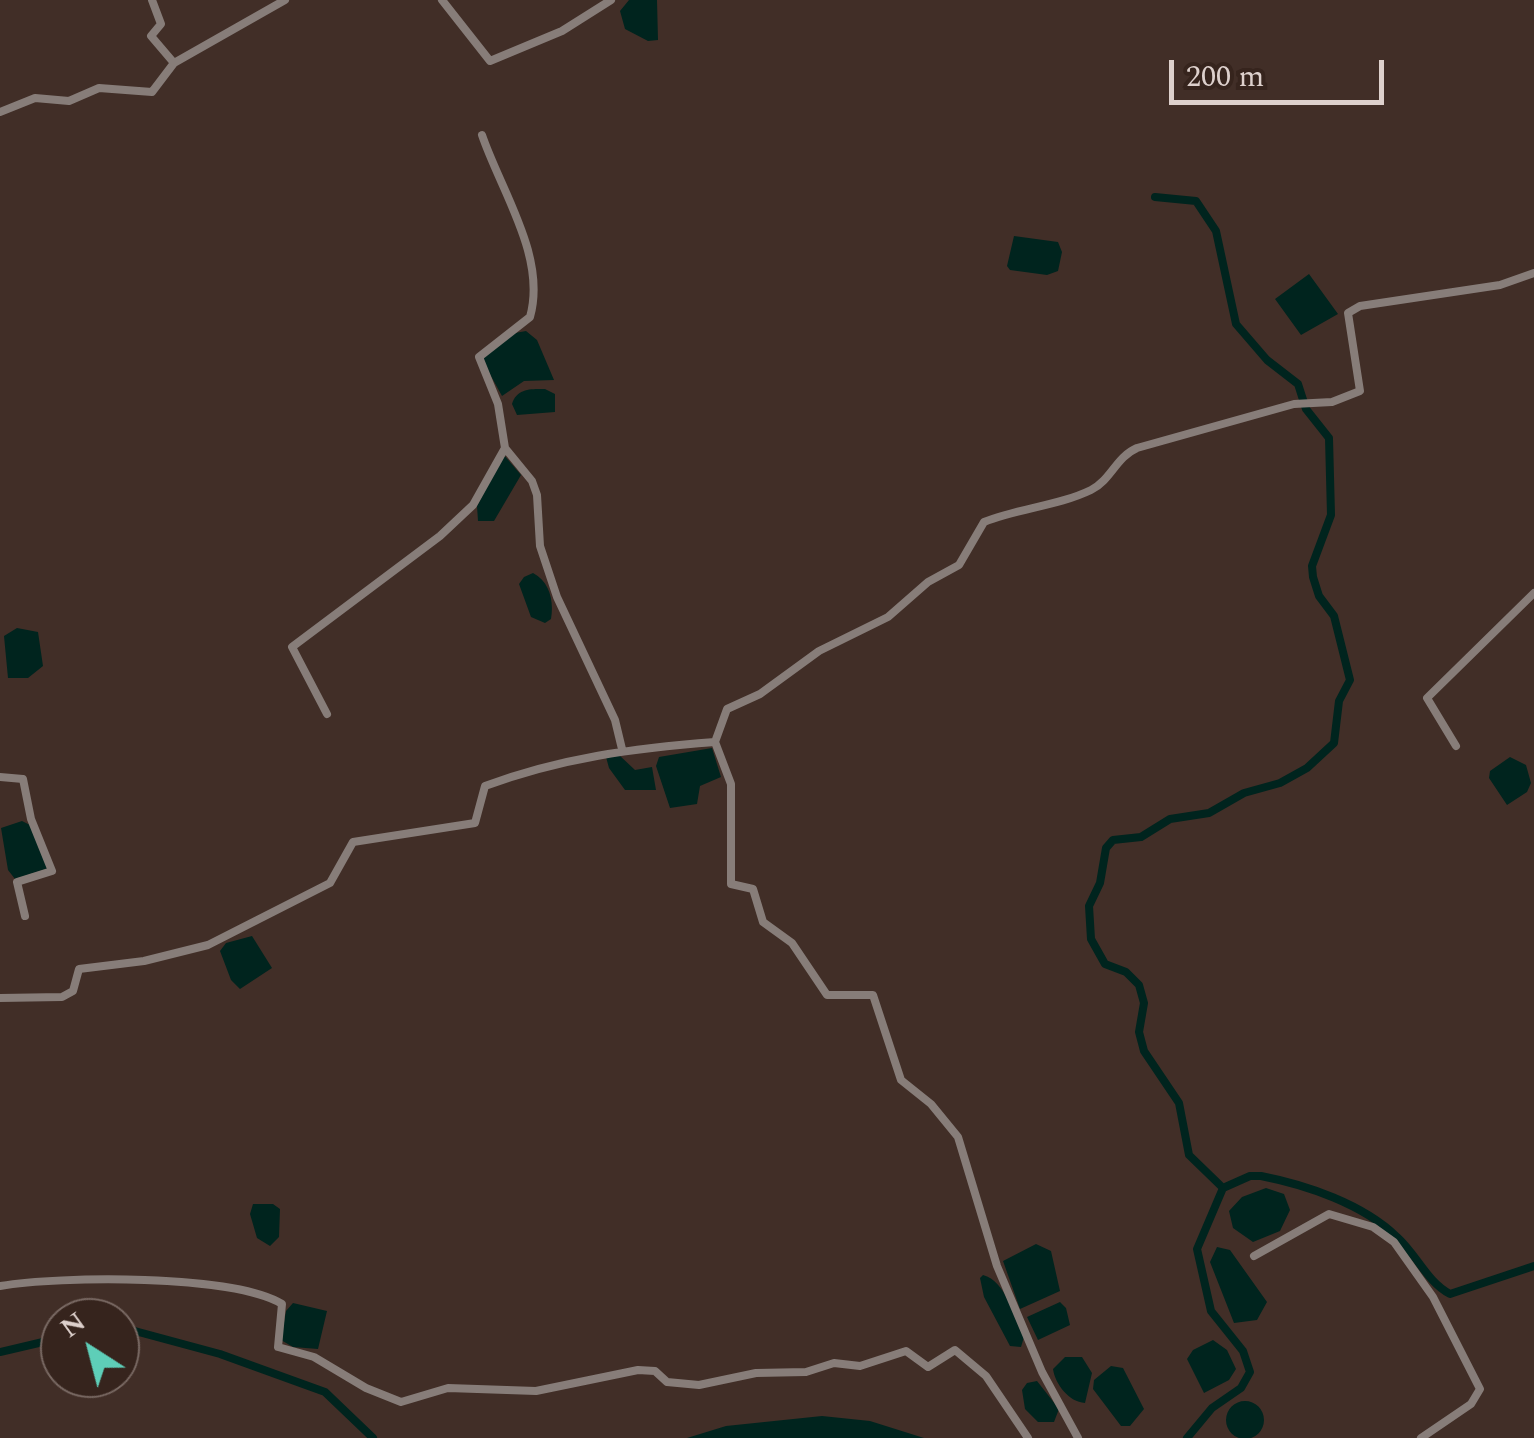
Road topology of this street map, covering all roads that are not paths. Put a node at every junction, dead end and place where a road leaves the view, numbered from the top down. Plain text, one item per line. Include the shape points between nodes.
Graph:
1 (152, 0) edge
2 (285, 0) edge
3 (442, 0) edge
4 (611, 0) edge
5 (174, 63) junction
6 (0, 112) edge
7 (482, 135) dead end
8 (1534, 272) edge
9 (505, 448) junction
10 (1534, 593) edge
11 (327, 714) dead end
12 (715, 742) junction
13 (1456, 746) dead end
14 (622, 748) junction
15 (0, 777) edge
16 (25, 916) dead end
17 (0, 998) edge
18 (1254, 1256) dead end
19 (0, 1286) edge
20 (1076, 1435) edge
21 (1028, 1438) edge
22 (1063, 1438) edge
23 (1420, 1438) edge

1 - 5 street via 161,24 152,36
2 - 5 street
3 - 4 street via 490,61
5 - 6 street via 152,92 98,88 69,101 35,98
7 - 9 street via 530,253 534,282 530,317 479,357 498,404
8 - 12 street via 1485,288 1360,306 1348,313 1360,391 1137,448 1088,492 984,522 959,565 888,617 727,709
9 - 11 street via 474,505 292,647
9 - 14 street via 532,481 540,546 557,597
10 - 13 street via 1426,698
12 - 14 street
12 - 20 street via 730,784 731,884 753,889 763,922 792,943 827,995 874,995 892,1063 958,1138 997,1266
14 - 17 street via 486,786 475,823 353,842 330,883 208,945 79,969 73,991 62,997
15 - 16 street via 23,779 52,871 17,882
18 - 23 street via 1329,1214 1373,1226 1394,1242 1433,1297 1480,1390 1471,1404
19 - 21 street via 62,1279 255,1293 282,1304 278,1347 314,1357 400,1402 448,1388 536,1390 638,1370 699,1385 834,1363 860,1366 906,1351 928,1367 955,1350 986,1376
20 - 22 street

